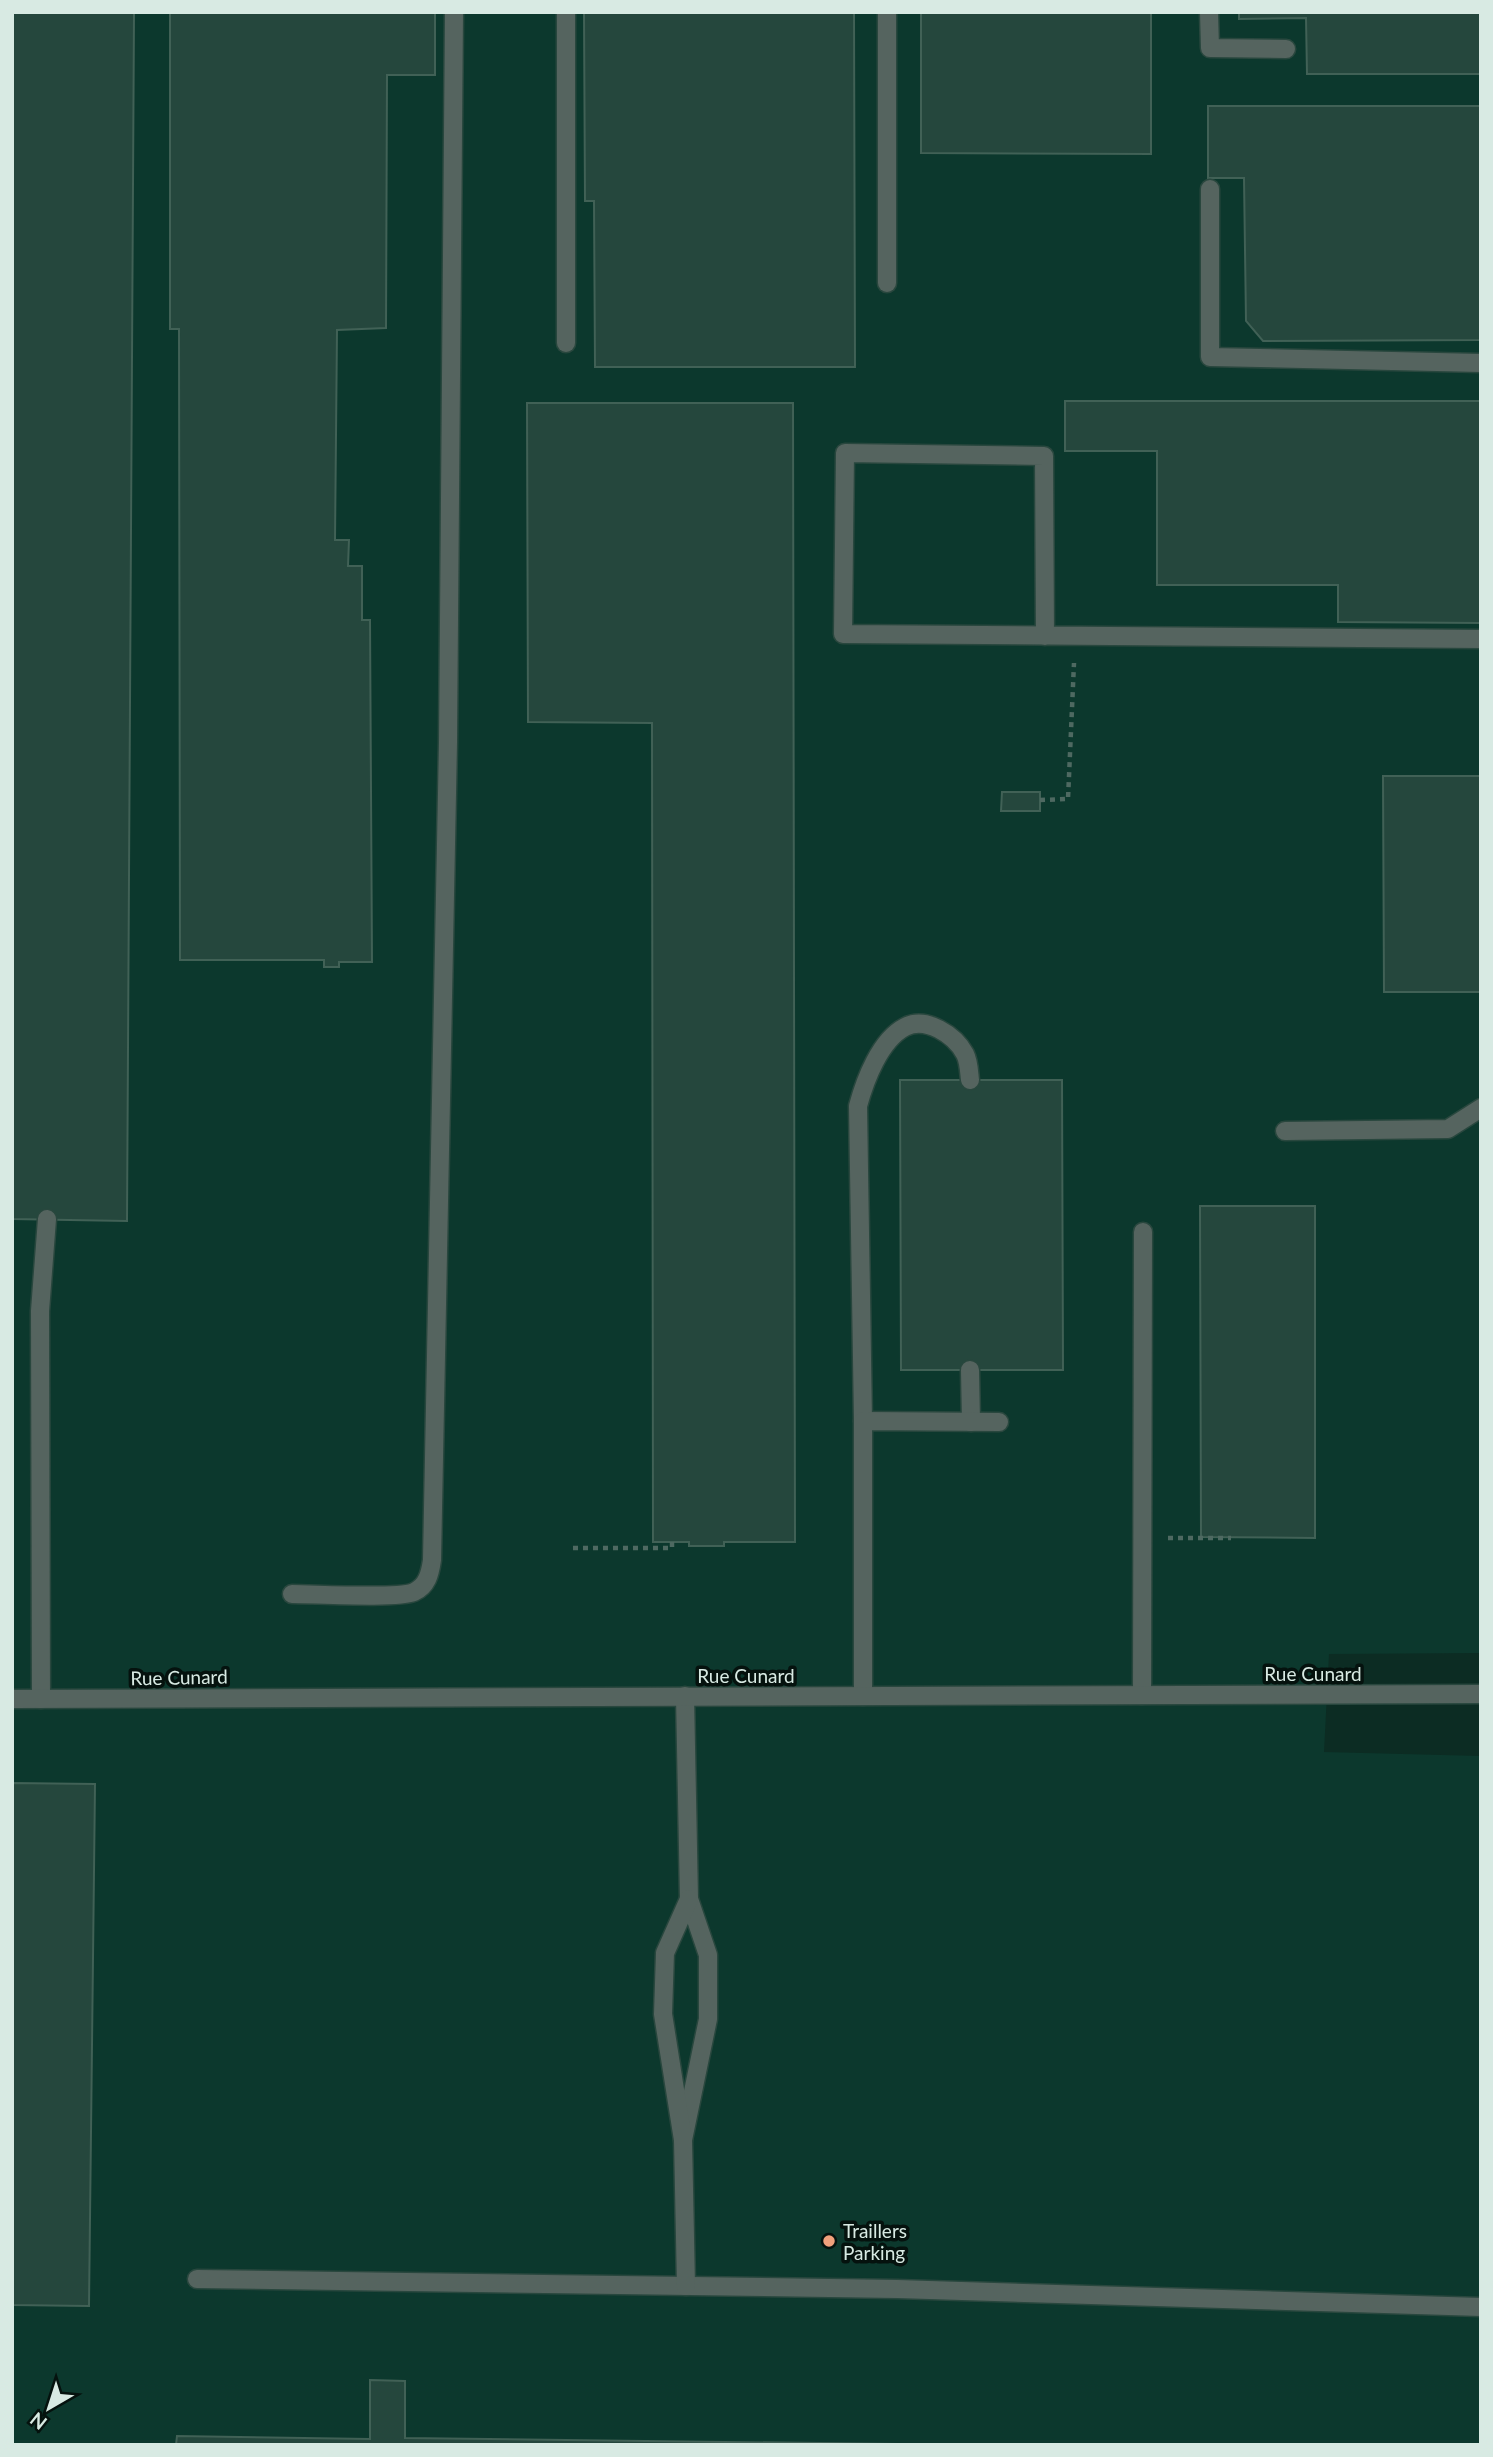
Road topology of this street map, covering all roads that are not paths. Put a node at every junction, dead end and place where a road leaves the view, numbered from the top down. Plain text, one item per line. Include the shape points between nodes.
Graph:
1 (454, 12) edge
2 (566, 12) edge
3 (887, 12) edge
4 (1209, 12) edge
5 (1286, 49) dead end
6 (1210, 189) dead end
7 (887, 283) dead end
8 (566, 342) dead end
9 (1481, 363) edge
10 (1045, 636) junction
11 (1481, 639) edge
12 (970, 1080) dead end
13 (1481, 1108) edge
14 (1285, 1131) dead end
15 (47, 1219) dead end
16 (1143, 1232) dead end
17 (970, 1370) dead end
18 (863, 1421) junction
19 (971, 1422) junction
20 (999, 1422) dead end
21 (292, 1594) dead end
22 (1481, 1694) edge
23 (1142, 1695) junction
24 (685, 1696) junction
25 (863, 1696) junction
26 (12, 1699) edge
27 (41, 1699) junction
28 (689, 1899) junction
29 (683, 2140) junction
30 (197, 2279) dead end
31 (686, 2286) junction
32 (1481, 2307) edge

1 - 21 street via 448,742 432,1560 423,1586 406,1595
2 - 8 street
3 - 7 street
4 - 5 street via 1210,48
6 - 9 street via 1210,358
10 - 10 street via 843,634 845,453 1044,456
10 - 11 street
12 - 18 street via 965,1054 956,1042 932,1026 917,1023 892,1038 862,1090 858,1106
13 - 14 street via 1448,1129
15 - 27 street via 40,1311
16 - 23 street
17 - 19 street
18 - 19 street
18 - 25 street
19 - 20 street
22 - 23 street, Rue Cunard
23 - 25 street, Rue Cunard
24 - 25 street, Rue Cunard
24 - 27 street, Rue Cunard
24 - 28 street
26 - 27 street, Rue Cunard
28 - 29 street via 708,1955 708,2019
28 - 29 street via 665,1953 663,2014
29 - 31 street
30 - 31 street
31 - 32 street

